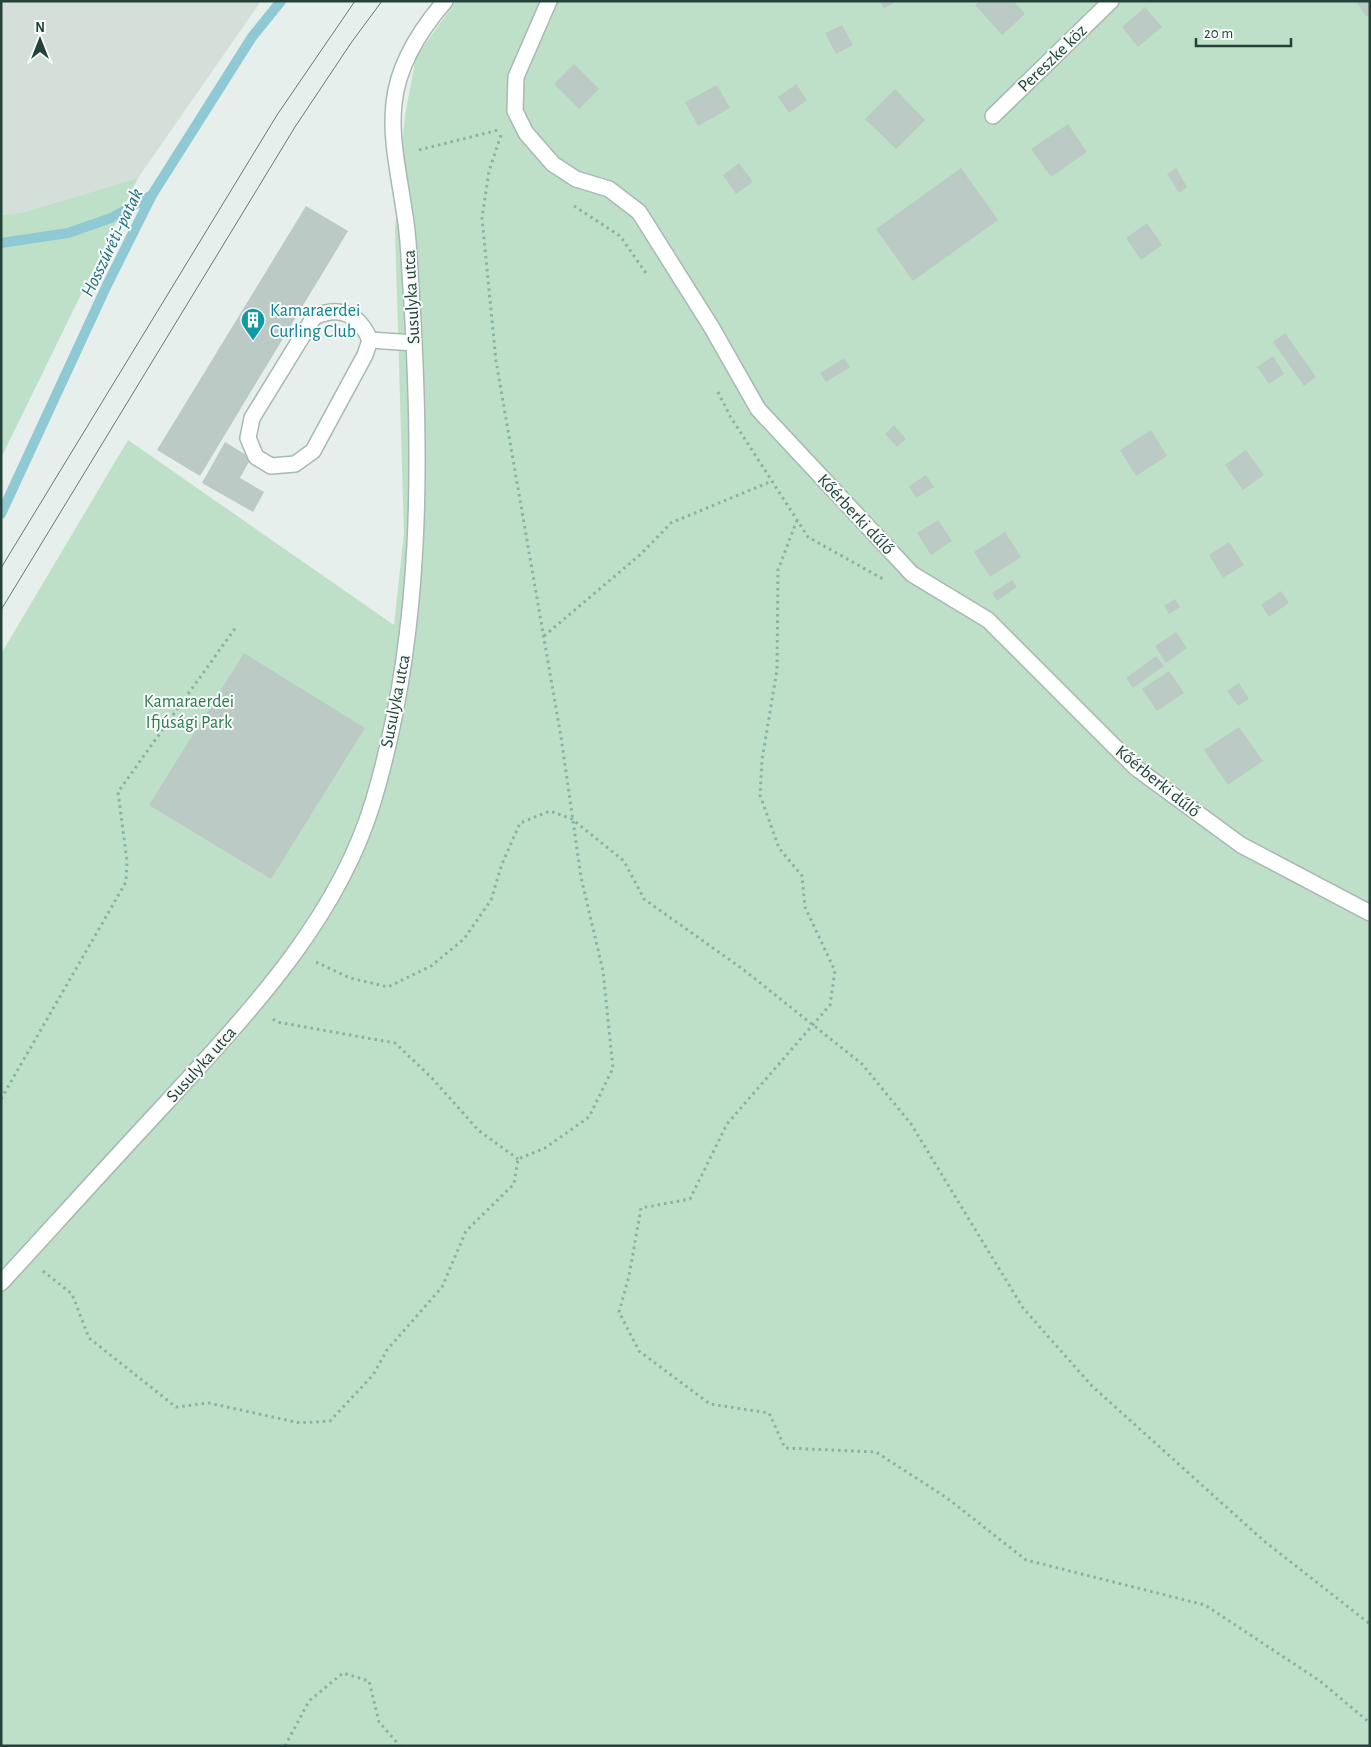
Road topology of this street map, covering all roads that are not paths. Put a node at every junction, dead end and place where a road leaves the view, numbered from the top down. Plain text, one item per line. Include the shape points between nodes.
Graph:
1 (444, 1) edge
2 (549, 1) edge
3 (1111, 1) edge
4 (993, 116) dead end
5 (370, 340) junction
6 (414, 343) junction
7 (1370, 914) edge
8 (1, 1283) edge

1 - 6 street, Susulyka utca via 423,27 403,67 394,101 394,156 408,234
2 - 7 street, Kőérberki dűlő via 516,77 515,112 526,133 553,164 576,180 609,189 639,212 712,328 758,409 912,574 988,620 1136,768 1242,845
3 - 4 street, Pereszke köz
5 - 5 street via 364,325 345,313 328,311 314,317 252,418 248,438 256,457 271,466 295,464 312,451 365,355
5 - 6 street
6 - 8 street, Susulyka utca via 417,532 407,638 394,719 372,804 350,862 313,927 255,1006

